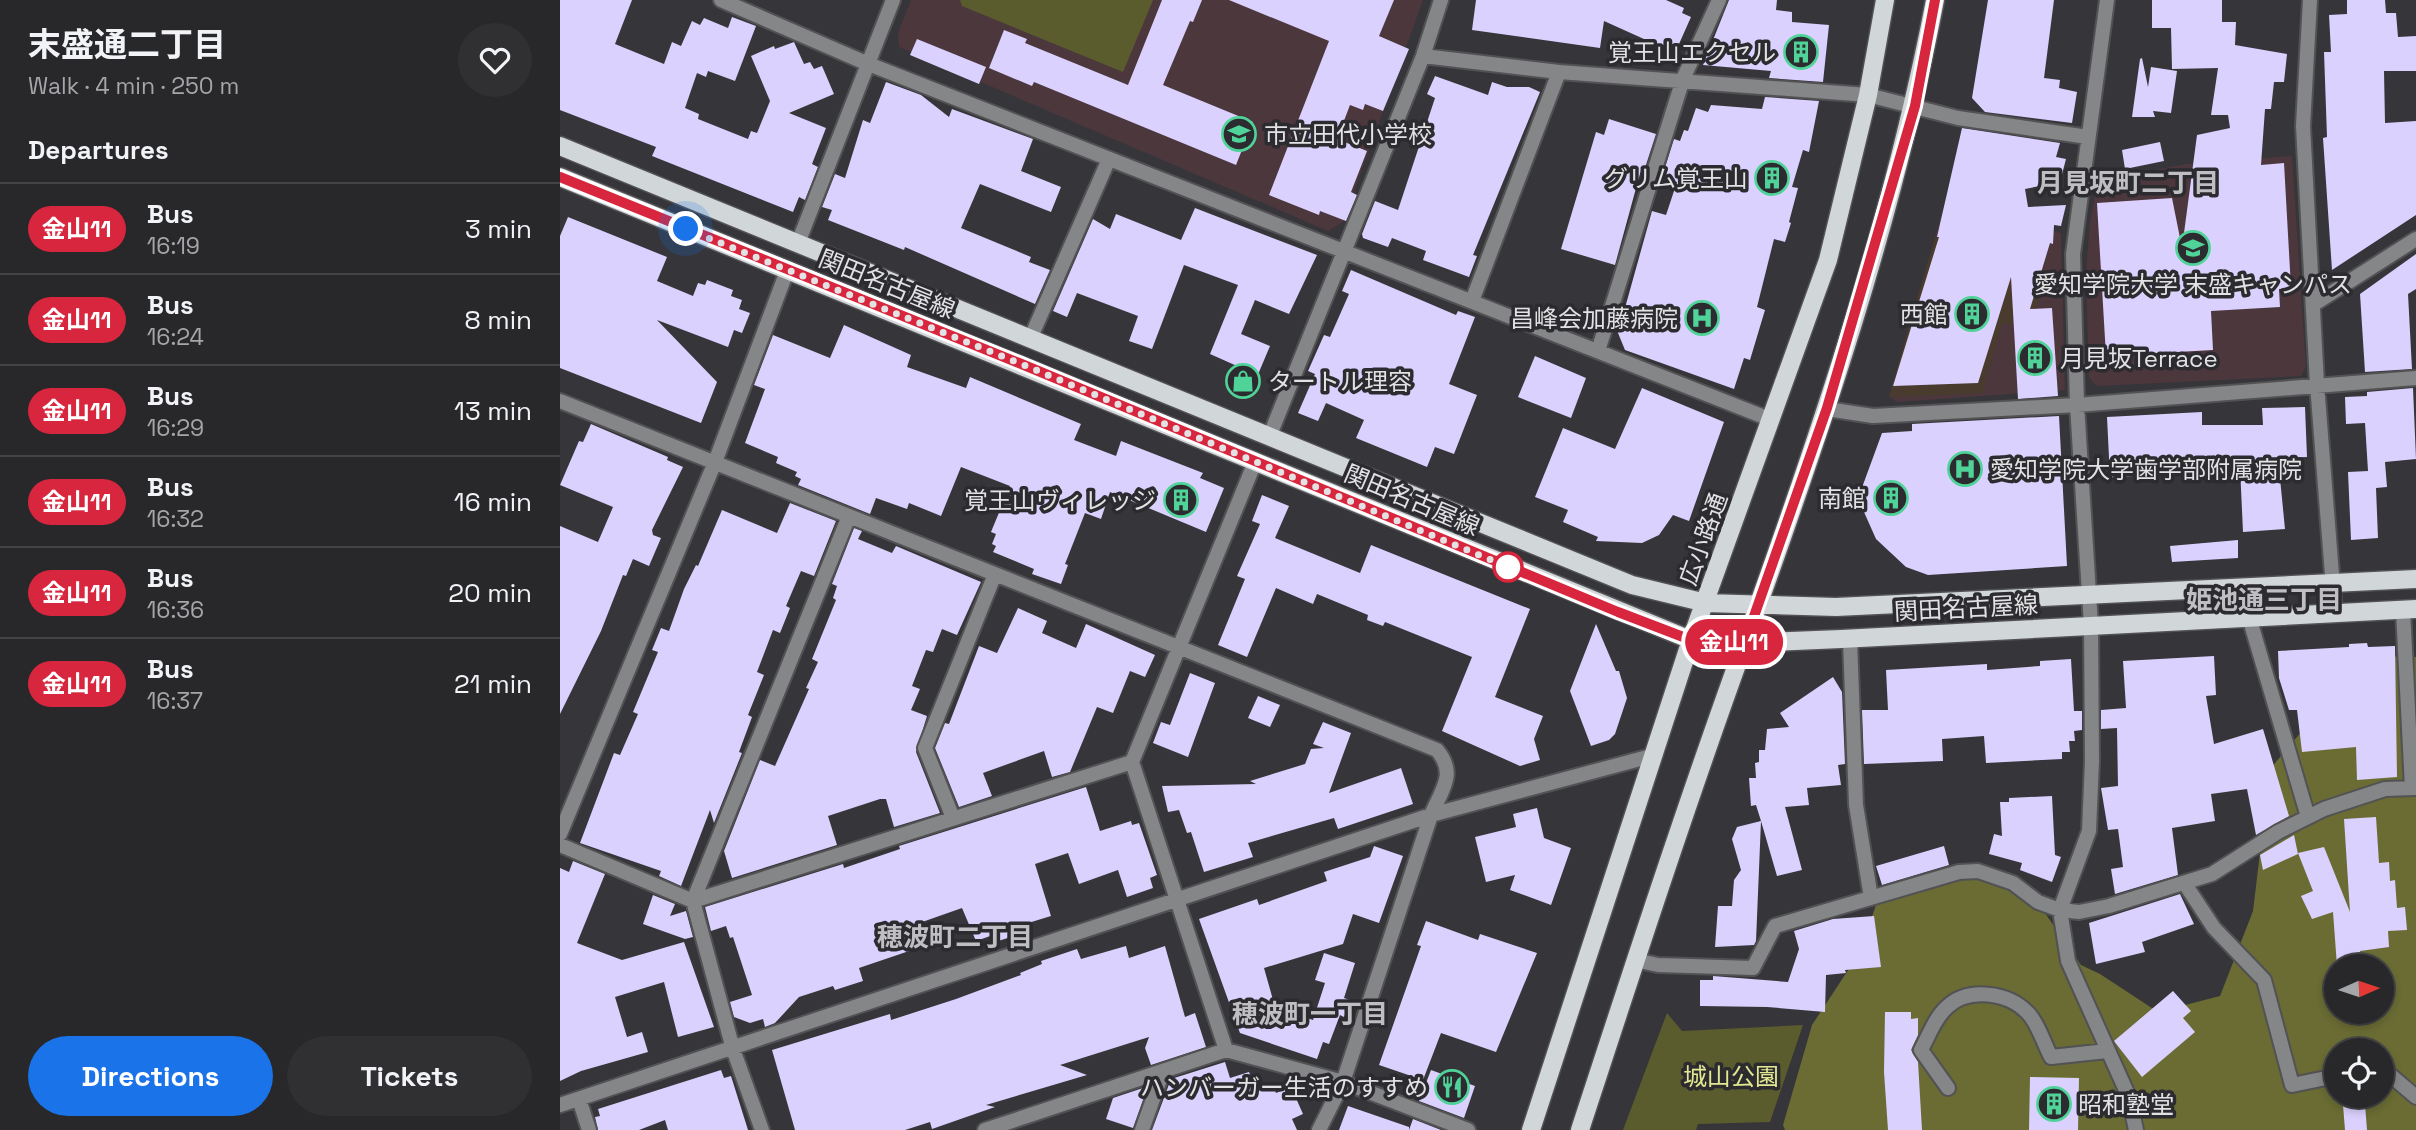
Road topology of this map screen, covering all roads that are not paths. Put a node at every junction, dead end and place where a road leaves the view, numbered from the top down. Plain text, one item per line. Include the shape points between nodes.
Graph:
1 (721, 0) edge
2 (893, 0) edge
3 (1441, 0) edge
4 (1719, 0) edge
5 (1885, 0) edge
6 (1935, 0) edge
7 (2107, 0) edge
8 (2310, 0) edge
9 (1423, 56) junction
10 (866, 63) junction
11 (1559, 72) junction
12 (1683, 79) junction
13 (1868, 95) junction
14 (1915, 106) junction
15 (2088, 137) junction
16 (560, 146) edge
17 (1109, 159) junction
18 (560, 177) edge
19 (2416, 239) edge
20 (798, 243) junction
21 (1345, 251) junction
22 (787, 271) junction
23 (1472, 301) junction
24 (2314, 304) junction
25 (1031, 337) junction
26 (1598, 351) junction
27 (2416, 378) edge
28 (2317, 384) junction
29 (560, 401) edge
30 (2077, 405) junction
31 (1827, 408) junction
32 (1772, 420) junction
33 (1270, 435) junction
34 (1255, 461) junction
35 (715, 462) junction
36 (849, 516) junction
37 (995, 575) junction
38 (2416, 579) edge
39 (2333, 584) junction
40 (2089, 597) junction
41 (1706, 603) junction
42 (1759, 606) junction
43 (2409, 609) edge
44 (2335, 613) junction
45 (2249, 617) junction
46 (2091, 625) junction
47 (1850, 639) junction
48 (1691, 640) junction
49 (1745, 642) junction
50 (1177, 647) junction
51 (1656, 755) junction
52 (1132, 762) junction
53 (2414, 788) edge
54 (1431, 815) junction
55 (2308, 817) junction
56 (953, 818) junction
57 (560, 834) edge
58 (560, 845) edge
59 (2185, 884) junction
60 (1871, 898) junction
61 (693, 901) junction
62 (1178, 902) junction
63 (2060, 910) junction
64 (1635, 960) junction
65 (733, 1049) junction
66 (1226, 1050) junction
67 (2107, 1051) junction
68 (1163, 1071) junction
69 (2324, 1078) edge
70 (2394, 1078) edge
71 (1343, 1082) junction
72 (1948, 1088) dead end
73 (2416, 1097) edge
74 (579, 1099) junction
75 (560, 1105) edge
76 (589, 1130) edge
77 (762, 1130) edge
78 (986, 1130) edge
79 (1142, 1130) edge
80 (1319, 1130) edge
81 (1468, 1130) edge
82 (1531, 1130) edge
83 (1580, 1130) edge
84 (2136, 1130) edge

1 - 10 street
2 - 10 street
3 - 9 street
4 - 12 street
5 - 13 main road, 広小路通
6 - 14 main road
7 - 15 street
8 - 24 street via 2303,126
9 - 11 street
9 - 21 street
10 - 17 street
10 - 20 street
11 - 12 street
11 - 23 street
12 - 13 street
12 - 26 street
13 - 14 street
13 - 32 main road, 広小路通 via 1828,260
14 - 15 street via 1958,118
14 - 31 main road
15 - 30 street via 2073,254
16 - 20 main road, 関田名古屋線
17 - 21 street
17 - 25 street
18 - 22 main road, 関田名古屋線
19 - 24 street
20 - 25 main road, 関田名古屋線
21 - 23 street
21 - 33 street
22 - 34 main road, 関田名古屋線
22 - 35 street
23 - 26 street
24 - 28 street
25 - 33 main road, 関田名古屋線
26 - 32 street
27 - 28 street
28 - 30 street
28 - 39 street
29 - 35 street
30 - 31 street via 1873,416
30 - 40 street
31 - 42 main road
32 - 41 main road, 広小路通
33 - 41 main road, 関田名古屋線 via 1632,585
34 - 48 main road, 関田名古屋線
34 - 50 street
35 - 36 street
35 - 57 street
36 - 37 street
36 - 61 street
37 - 50 street
37 - 56 street via 925,748
38 - 39 main road, 関田名古屋線
39 - 40 main road, 関田名古屋線
39 - 44 street
40 - 42 main road, 関田名古屋線
40 - 46 street
41 - 42 main road, 関田名古屋線
41 - 48 main road, 広小路通
42 - 49 main road
43 - 44 main road, 関田名古屋線
43 - 53 street
44 - 45 main road, 関田名古屋線
45 - 46 main road, 関田名古屋線
45 - 55 street
46 - 47 main road, 関田名古屋線
46 - 63 street via 2089,831
47 - 49 main road, 関田名古屋線
47 - 60 street via 1856,804
48 - 49 main road, 関田名古屋線
48 - 51 main road, 広小路通
49 - 64 main road
50 - 52 street
50 - 54 street via 1437,750 1448,763 1448,778
51 - 54 street
51 - 82 main road, 広小路通
52 - 56 street
52 - 62 street
53 - 55 street via 2385,789
54 - 62 street
54 - 71 street
55 - 59 street via 2212,874
56 - 61 street
58 - 61 street
59 - 63 street via 2109,906 2079,912
59 - 69 street via 2214,928 2264,980 2292,1085
60 - 63 street via 1978,871 2013,883 2038,902
60 - 64 street via 1775,926 1753,968
61 - 65 street
62 - 65 street
62 - 66 street
63 - 67 street via 2068,961
64 - 83 main road
65 - 74 street
65 - 77 street
66 - 68 street
66 - 71 street
67 - 72 street via 2051,1057 2028,1013 2003,996 1965,997 1948,1005 1921,1050
67 - 84 street via 2129,1097
68 - 78 street
68 - 79 street
70 - 73 street
71 - 80 street
71 - 81 street
74 - 75 street
74 - 76 street

